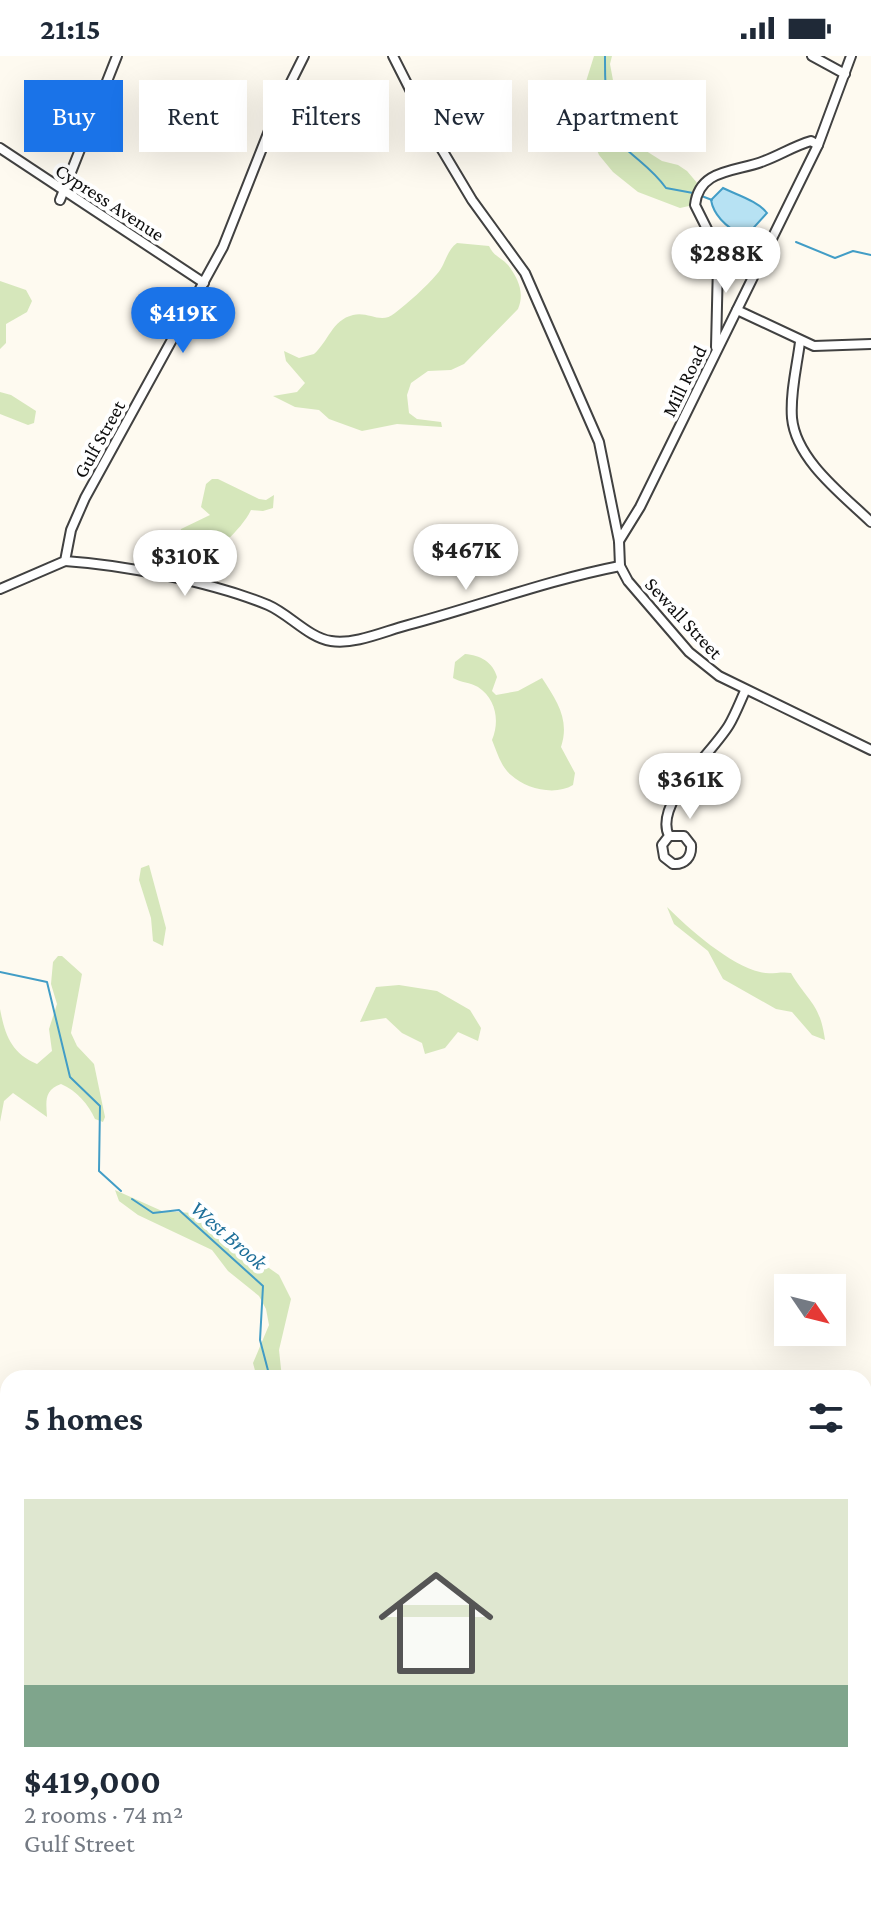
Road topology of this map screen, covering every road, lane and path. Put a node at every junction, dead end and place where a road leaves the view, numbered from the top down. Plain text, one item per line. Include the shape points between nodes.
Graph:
1 (117, 56) edge
2 (304, 56) edge
3 (393, 56) edge
4 (812, 56) edge
5 (851, 56) edge
6 (845, 74) junction
7 (818, 145) junction
8 (0, 148) edge
9 (62, 196) junction
10 (204, 283) junction
11 (737, 310) junction
12 (800, 342) junction
13 (871, 344) edge
14 (716, 353) junction
15 (871, 522) edge
16 (619, 541) junction
17 (65, 561) junction
18 (620, 566) junction
19 (0, 589) edge
20 (745, 691) junction
21 (871, 750) edge
22 (669, 836) dead end

1 - 9 street
2 - 10 street, Gulf Street
3 - 16 street, Sewall Street via 472,200 516,258 599,442
4 - 6 street
5 - 6 street, Mill Road
6 - 7 street, Mill Road
7 - 11 street, Mill Road
7 - 14 street via 811,141 762,163 724,171 712,176 697,195 695,205 718,264
8 - 9 street, Cypress Avenue
9 - 10 street, Cypress Avenue
10 - 17 street, Gulf Street via 85,498
11 - 12 street
11 - 14 street, Mill Road
12 - 13 street via 824,347
12 - 15 street via 792,407 795,429 812,461
14 - 16 street, Mill Road
16 - 18 street, Sewall Street
17 - 18 street via 206,586 272,607 326,641 345,642
17 - 19 street
18 - 20 street, Sewall Street via 689,652
20 - 21 street, Sewall Street
20 - 22 street via 729,725 674,799 667,819

